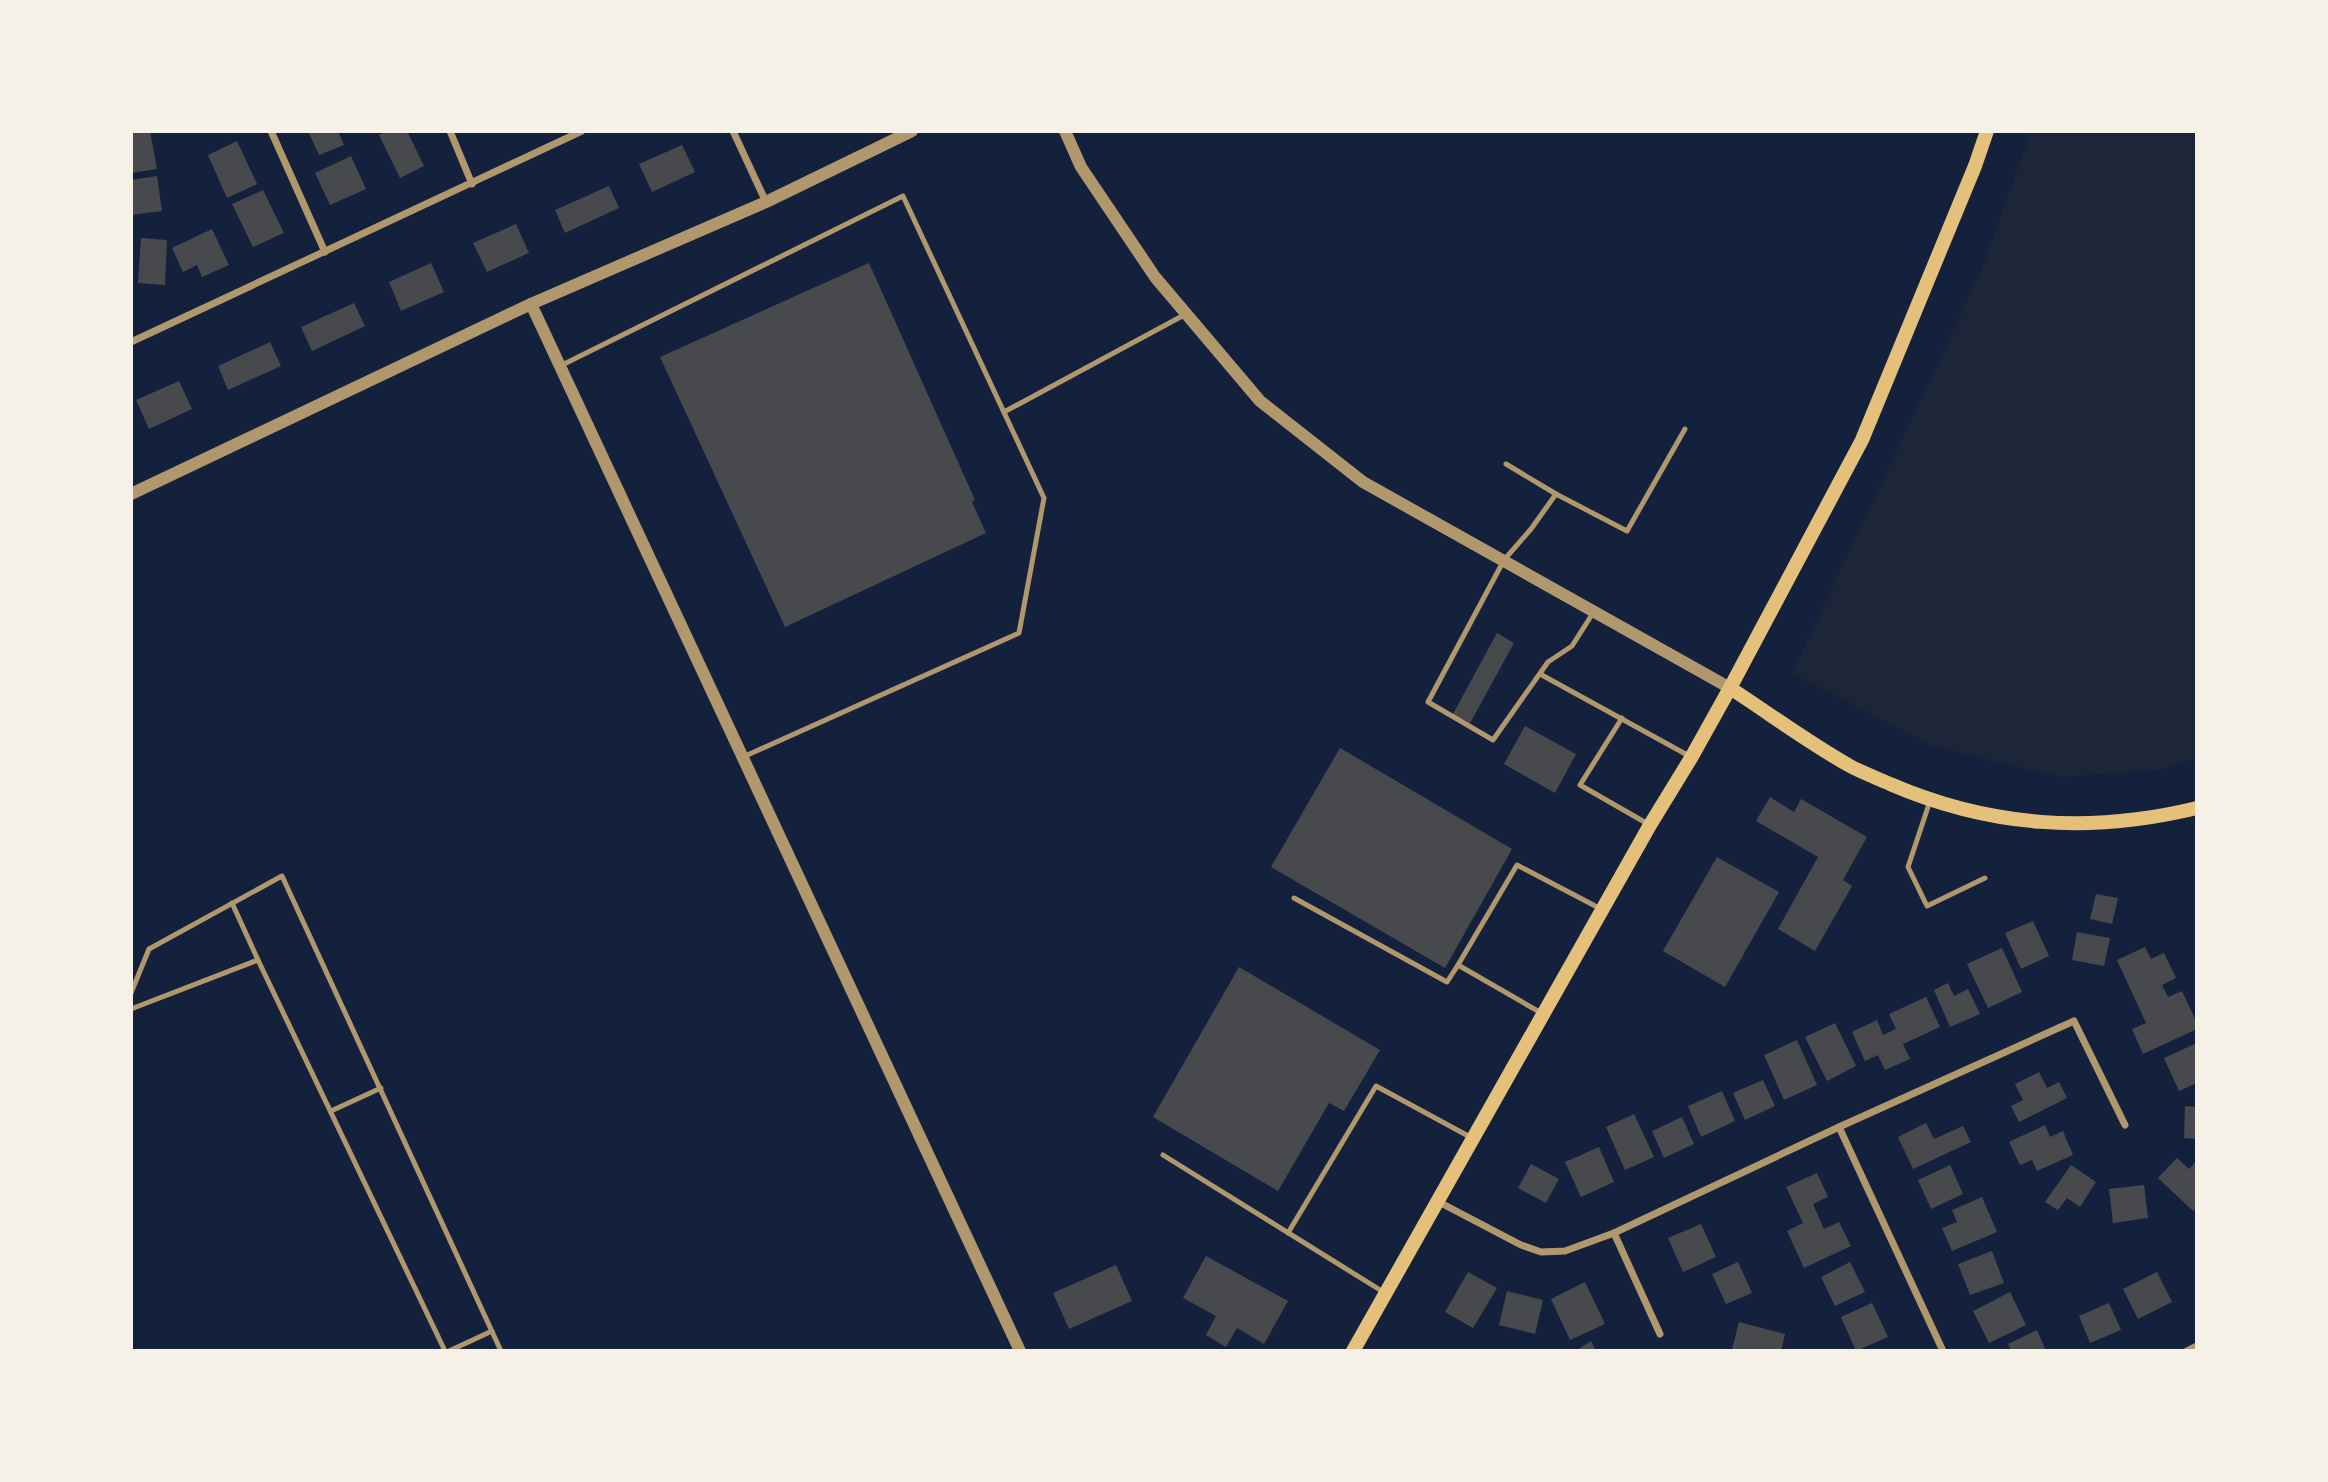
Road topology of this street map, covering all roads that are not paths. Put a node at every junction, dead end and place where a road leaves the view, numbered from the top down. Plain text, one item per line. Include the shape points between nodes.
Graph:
1 (271, 131) edge
2 (450, 131) edge
3 (582, 131) edge
4 (733, 131) edge
5 (912, 131) edge
6 (1065, 131) edge
7 (1987, 131) edge
8 (472, 184) junction
9 (766, 202) junction
10 (325, 252) junction
11 (531, 304) junction
12 (1186, 314) junction
13 (131, 342) edge
14 (560, 366) junction
15 (1004, 412) junction
16 (1685, 429) dead end
17 (1507, 464) dead end
18 (131, 494) edge
19 (1556, 494) junction
20 (1504, 560) junction
21 (1595, 611) junction
22 (1541, 674) junction
23 (1730, 688) junction
24 (1622, 718) junction
25 (743, 757) junction
26 (1691, 758) junction
27 (1930, 801) junction
28 (2197, 808) edge
29 (1650, 825) junction
30 (1985, 878) dead end
31 (1294, 898) dead end
32 (232, 903) junction
33 (1602, 909) junction
34 (258, 960) junction
35 (1458, 965) junction
36 (131, 993) edge
37 (131, 1009) edge
38 (1543, 1014) junction
39 (381, 1088) junction
40 (331, 1111) junction
41 (2125, 1125) dead end
42 (1839, 1127) junction
43 (1472, 1138) junction
44 (1163, 1155) dead end
45 (1437, 1200) junction
46 (1288, 1233) junction
47 (1614, 1233) junction
48 (1385, 1293) junction
49 (492, 1331) junction
50 (1660, 1334) dead end
51 (2197, 1346) edge
52 (447, 1351) edge
53 (501, 1351) edge
54 (1020, 1351) edge
55 (1353, 1351) edge
56 (1943, 1351) edge
57 (2187, 1351) edge

1 - 10 street
2 - 8 street
3 - 8 street
4 - 9 street
5 - 9 street
6 - 12 street via 1081,167 1155,277
7 - 23 main road via 1862,440
8 - 10 street
9 - 11 street
10 - 13 street
11 - 14 street
11 - 18 street
12 - 15 lane
12 - 20 street via 1260,401 1363,482
14 - 15 lane via 903,196
14 - 25 street
15 - 25 lane via 1044,498 1019,633
16 - 19 lane via 1627,531
17 - 19 lane
19 - 20 lane
20 - 21 street
20 - 22 lane via 1428,702 1493,740
21 - 22 lane via 1572,646 1548,662
21 - 23 street
22 - 24 lane
23 - 26 main road
23 - 27 main road via 1852,767
24 - 26 lane
24 - 29 lane via 1580,785
25 - 54 street
26 - 29 main road
27 - 28 main road via 2039,823 2121,822
27 - 30 lane via 1908,867 1927,906
29 - 33 main road
31 - 35 lane via 1447,982
32 - 34 lane
32 - 36 lane via 149,949
32 - 39 lane via 282,876
33 - 35 lane via 1517,865
33 - 38 main road
34 - 37 lane
34 - 40 lane
35 - 38 lane
38 - 43 main road
39 - 40 lane
39 - 49 lane
40 - 52 lane
41 - 42 street via 2074,1021
42 - 47 street
42 - 56 street
43 - 45 main road
43 - 46 lane via 1376,1086
44 - 46 lane
45 - 47 street via 1541,1252 1565,1251
45 - 48 main road
46 - 48 lane
47 - 50 street
48 - 55 main road
49 - 52 lane
49 - 53 lane
51 - 57 street

